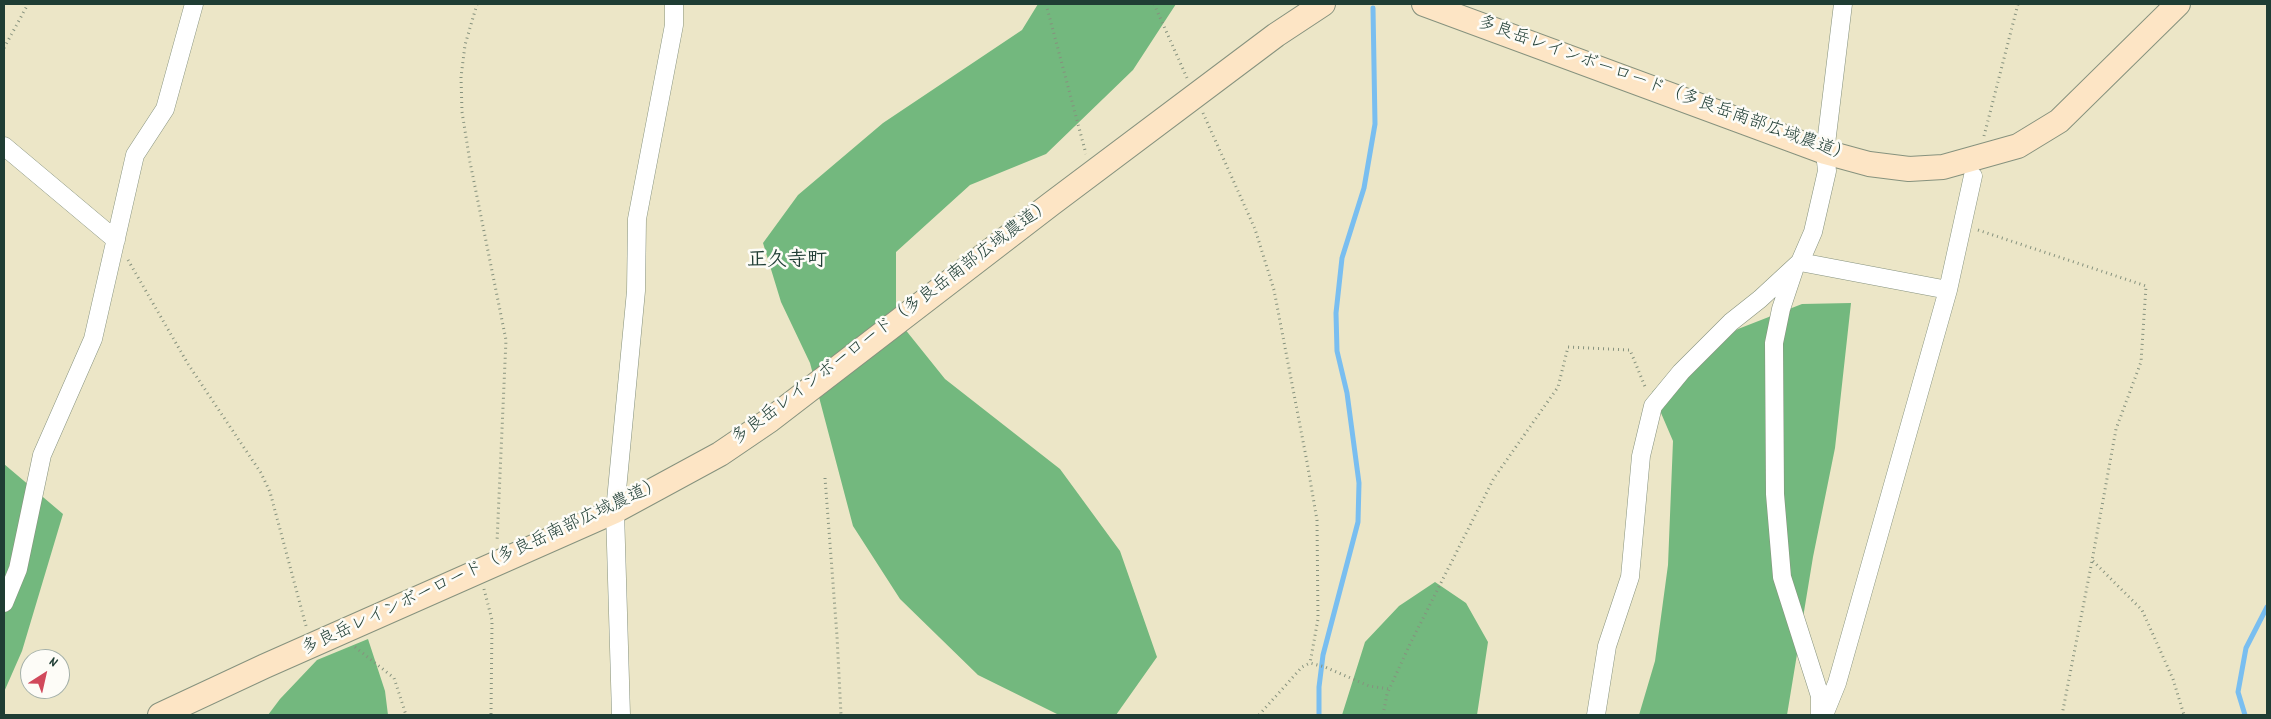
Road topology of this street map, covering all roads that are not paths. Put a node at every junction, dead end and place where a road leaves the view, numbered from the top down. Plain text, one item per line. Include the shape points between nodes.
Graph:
1 (194, 4) edge
2 (674, 4) edge
3 (1323, 4) edge
4 (1424, 4) edge
5 (1843, 4) edge
6 (2178, 4) edge
7 (4, 146) edge
8 (1825, 152) junction
9 (1973, 176) dead end
10 (116, 240) junction
11 (1797, 266) junction
12 (1948, 290) junction
13 (616, 511) junction
14 (4, 603) edge
15 (160, 715) edge
16 (621, 715) edge
17 (1596, 715) edge
18 (1822, 715) edge

1 - 10 street via 165,108 135,155
2 - 13 street via 674,25 637,219 636,291
3 - 13 street, 多良岳レインボーロード（多良岳南部広域農道） via 1276,34 770,420 712,458
4 - 8 street, 多良岳レインボーロード（多良岳南部広域農道）
5 - 8 street
6 - 8 street, 多良岳レインボーロード（多良岳南部広域農道） via 2059,121 2018,146 1943,167 1909,169 1869,164
7 - 10 street
8 - 11 street via 1827,171 1813,232
9 - 12 street
10 - 14 street via 93,338 42,456 18,569
11 - 12 street
11 - 17 street via 1731,322 1681,372 1653,406 1641,456 1630,577 1607,646
11 - 18 street via 1781,309 1774,343 1775,494 1782,578 1820,696
12 - 18 street via 1837,683
13 - 15 street, 多良岳レインボーロード（多良岳南部広域農道）
13 - 16 street

